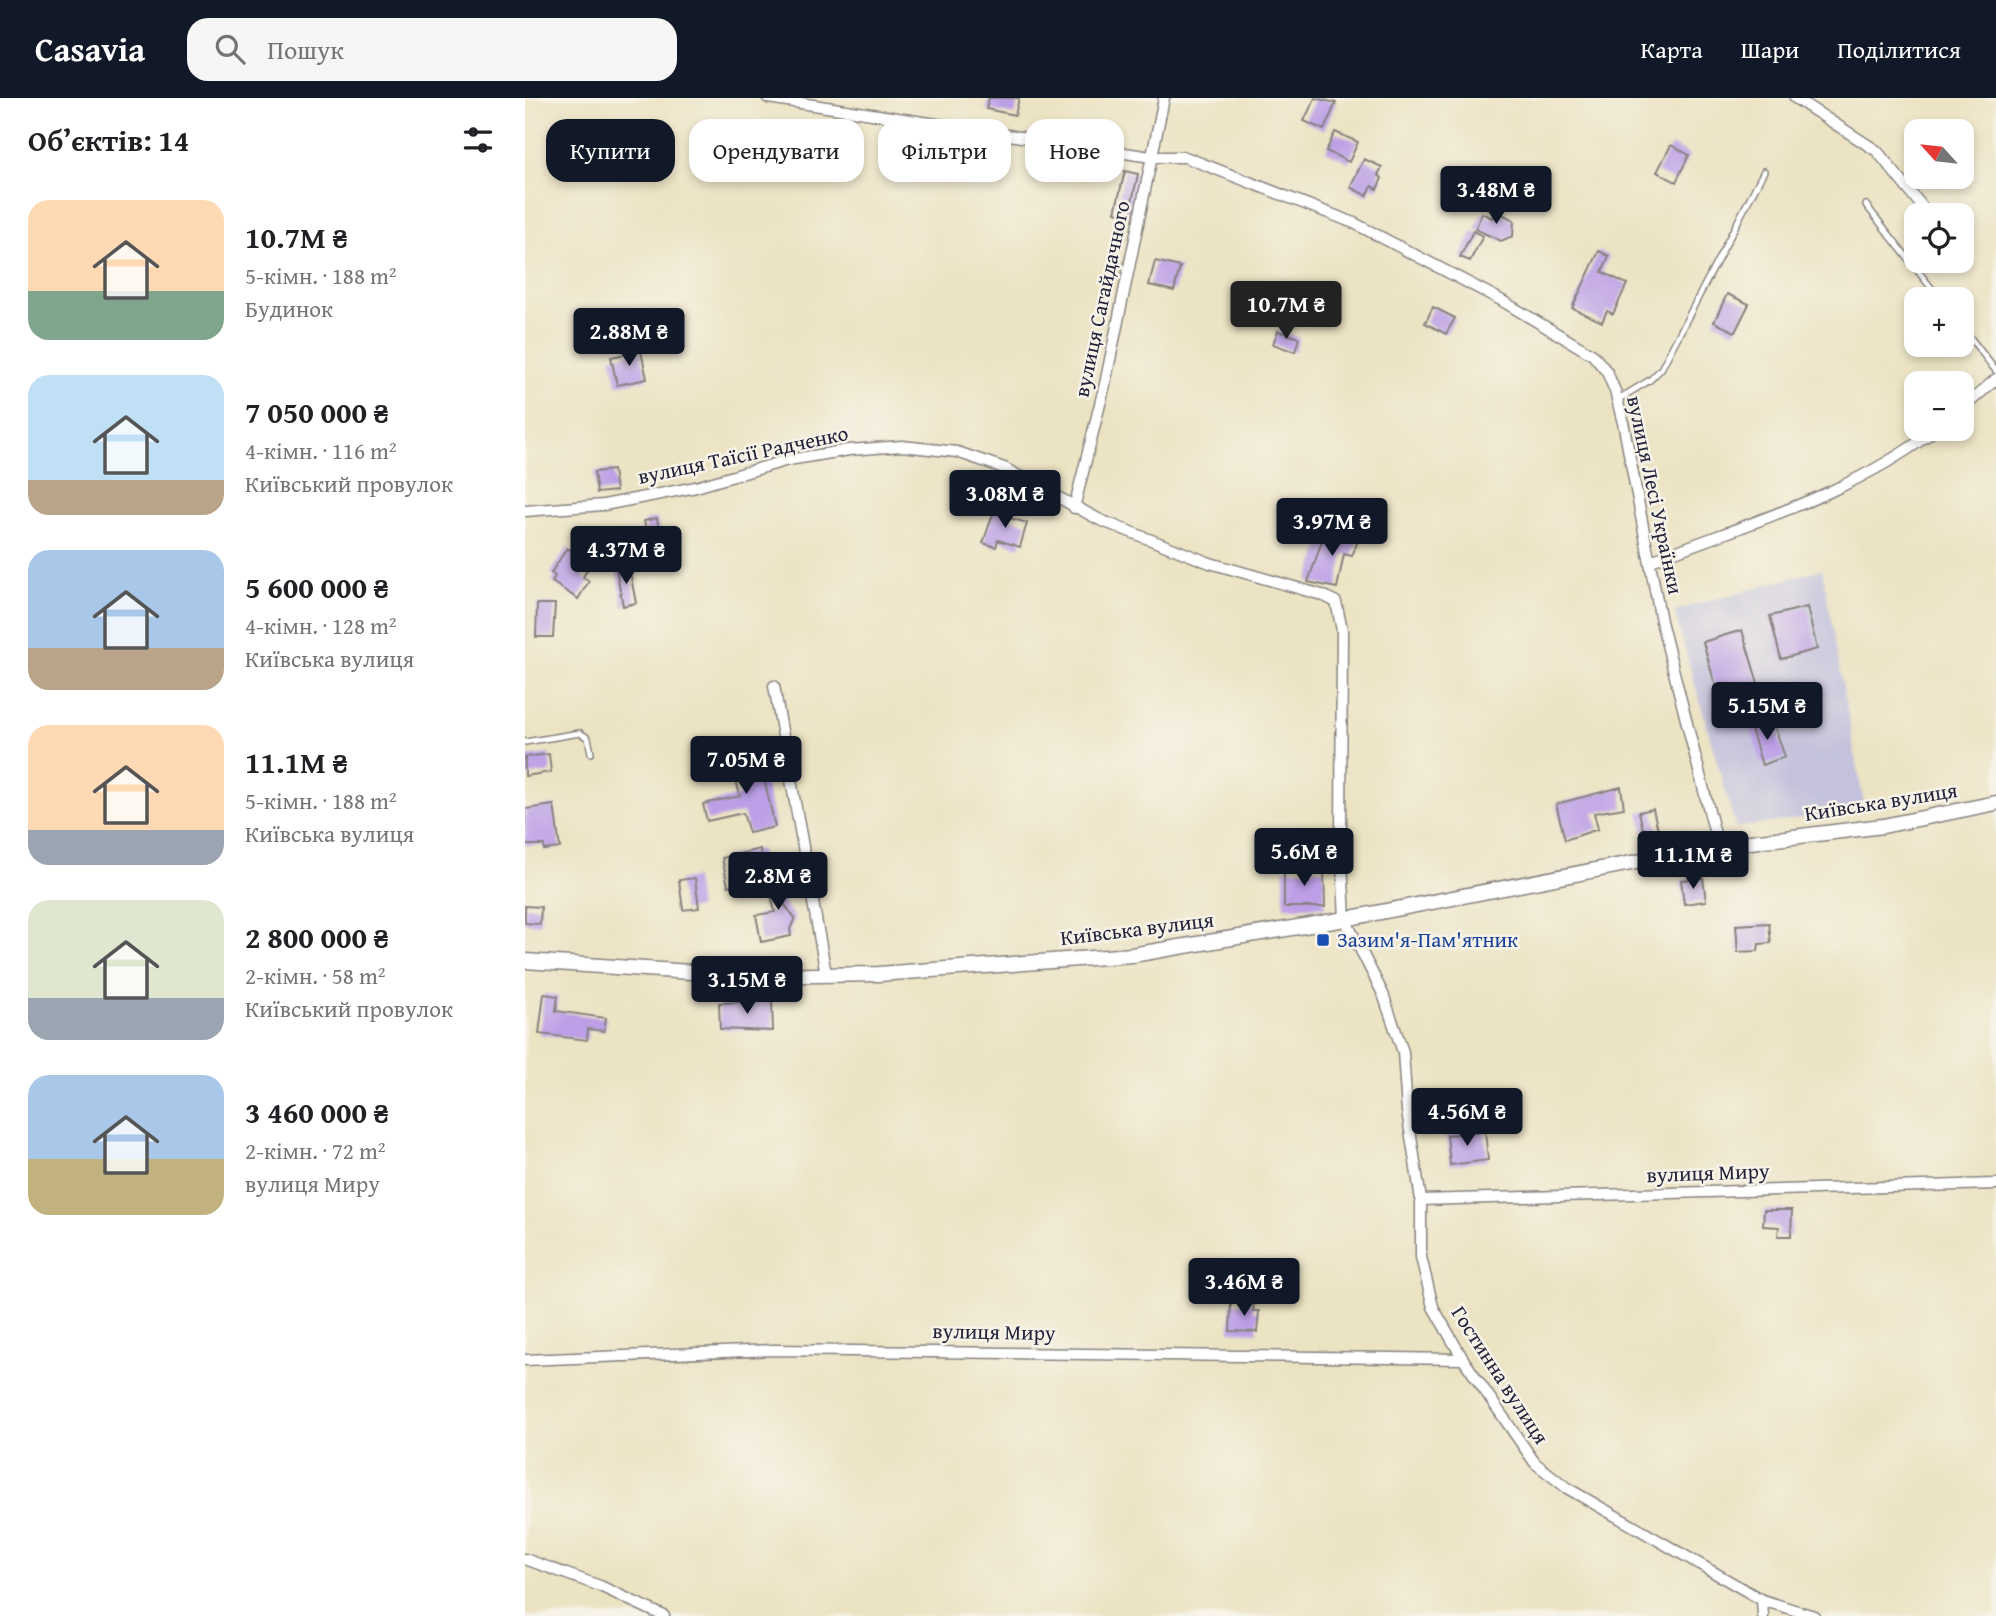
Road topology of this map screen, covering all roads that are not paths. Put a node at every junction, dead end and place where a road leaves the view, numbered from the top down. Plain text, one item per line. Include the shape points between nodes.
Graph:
1 (768, 98) edge
2 (1164, 98) edge
3 (1795, 98) edge
4 (1151, 157) junction
5 (1764, 171) dead end
6 (1919, 203) edge
7 (1867, 205) dead end
8 (1931, 287) edge
9 (1974, 343) edge
10 (1996, 371) edge
11 (1996, 379) edge
12 (1974, 398) edge
13 (1617, 400) junction
14 (1921, 441) edge
15 (1074, 508) junction
16 (525, 511) edge
17 (1651, 561) junction
18 (774, 686) dead end
19 (525, 742) edge
20 (591, 753) dead end
21 (1996, 803) edge
22 (1717, 846) junction
23 (1345, 919) junction
24 (525, 961) edge
25 (825, 974) junction
26 (1996, 1184) edge
27 (1421, 1200) junction
28 (1463, 1359) junction
29 (525, 1360) edge
30 (525, 1559) edge
31 (1762, 1600) junction
32 (664, 1616) edge
33 (1763, 1616) edge
34 (1814, 1616) edge

1 - 4 street, вулиця Лесі Українки
2 - 4 street, вулиця Сагайдачного
3 - 6 street via 1877,151
4 - 13 street, вулиця Лесі Українки via 1185,157 1354,223 1593,355 1607,372
4 - 15 street, вулиця Сагайдачного via 1105,384
5 - 13 lane via 1661,369
7 - 8 lane
9 - 10 lane
11 - 12 street
13 - 17 street, вулиця Лесі Українки
14 - 17 street via 1850,483
15 - 16 street, вулиця Таїсії Радченко via 1004,468 957,452 902,446 788,460 696,487 604,505
15 - 23 street, вулиця Таїсії Радченко via 1210,563 1336,602 1342,630
17 - 22 street, вулиця Лесі Українки via 1661,621
18 - 25 street
19 - 20 lane via 580,733 588,738
21 - 22 street, Київська вулиця via 1883,826
22 - 23 street, Київська вулиця
23 - 25 street, Київська вулиця via 1132,955
23 - 27 street, Гостинна вулиця via 1383,994 1403,1052
24 - 25 street, Київська вулиця via 751,976
26 - 27 street, вулиця Миру
27 - 28 street, Гостинна вулиця via 1422,1256 1433,1307
28 - 29 street, вулиця Миру via 775,1350
28 - 31 street, Гостинна вулиця via 1535,1463 1567,1488
30 - 32 street
31 - 33 street
31 - 34 street, Гостинна вулиця

